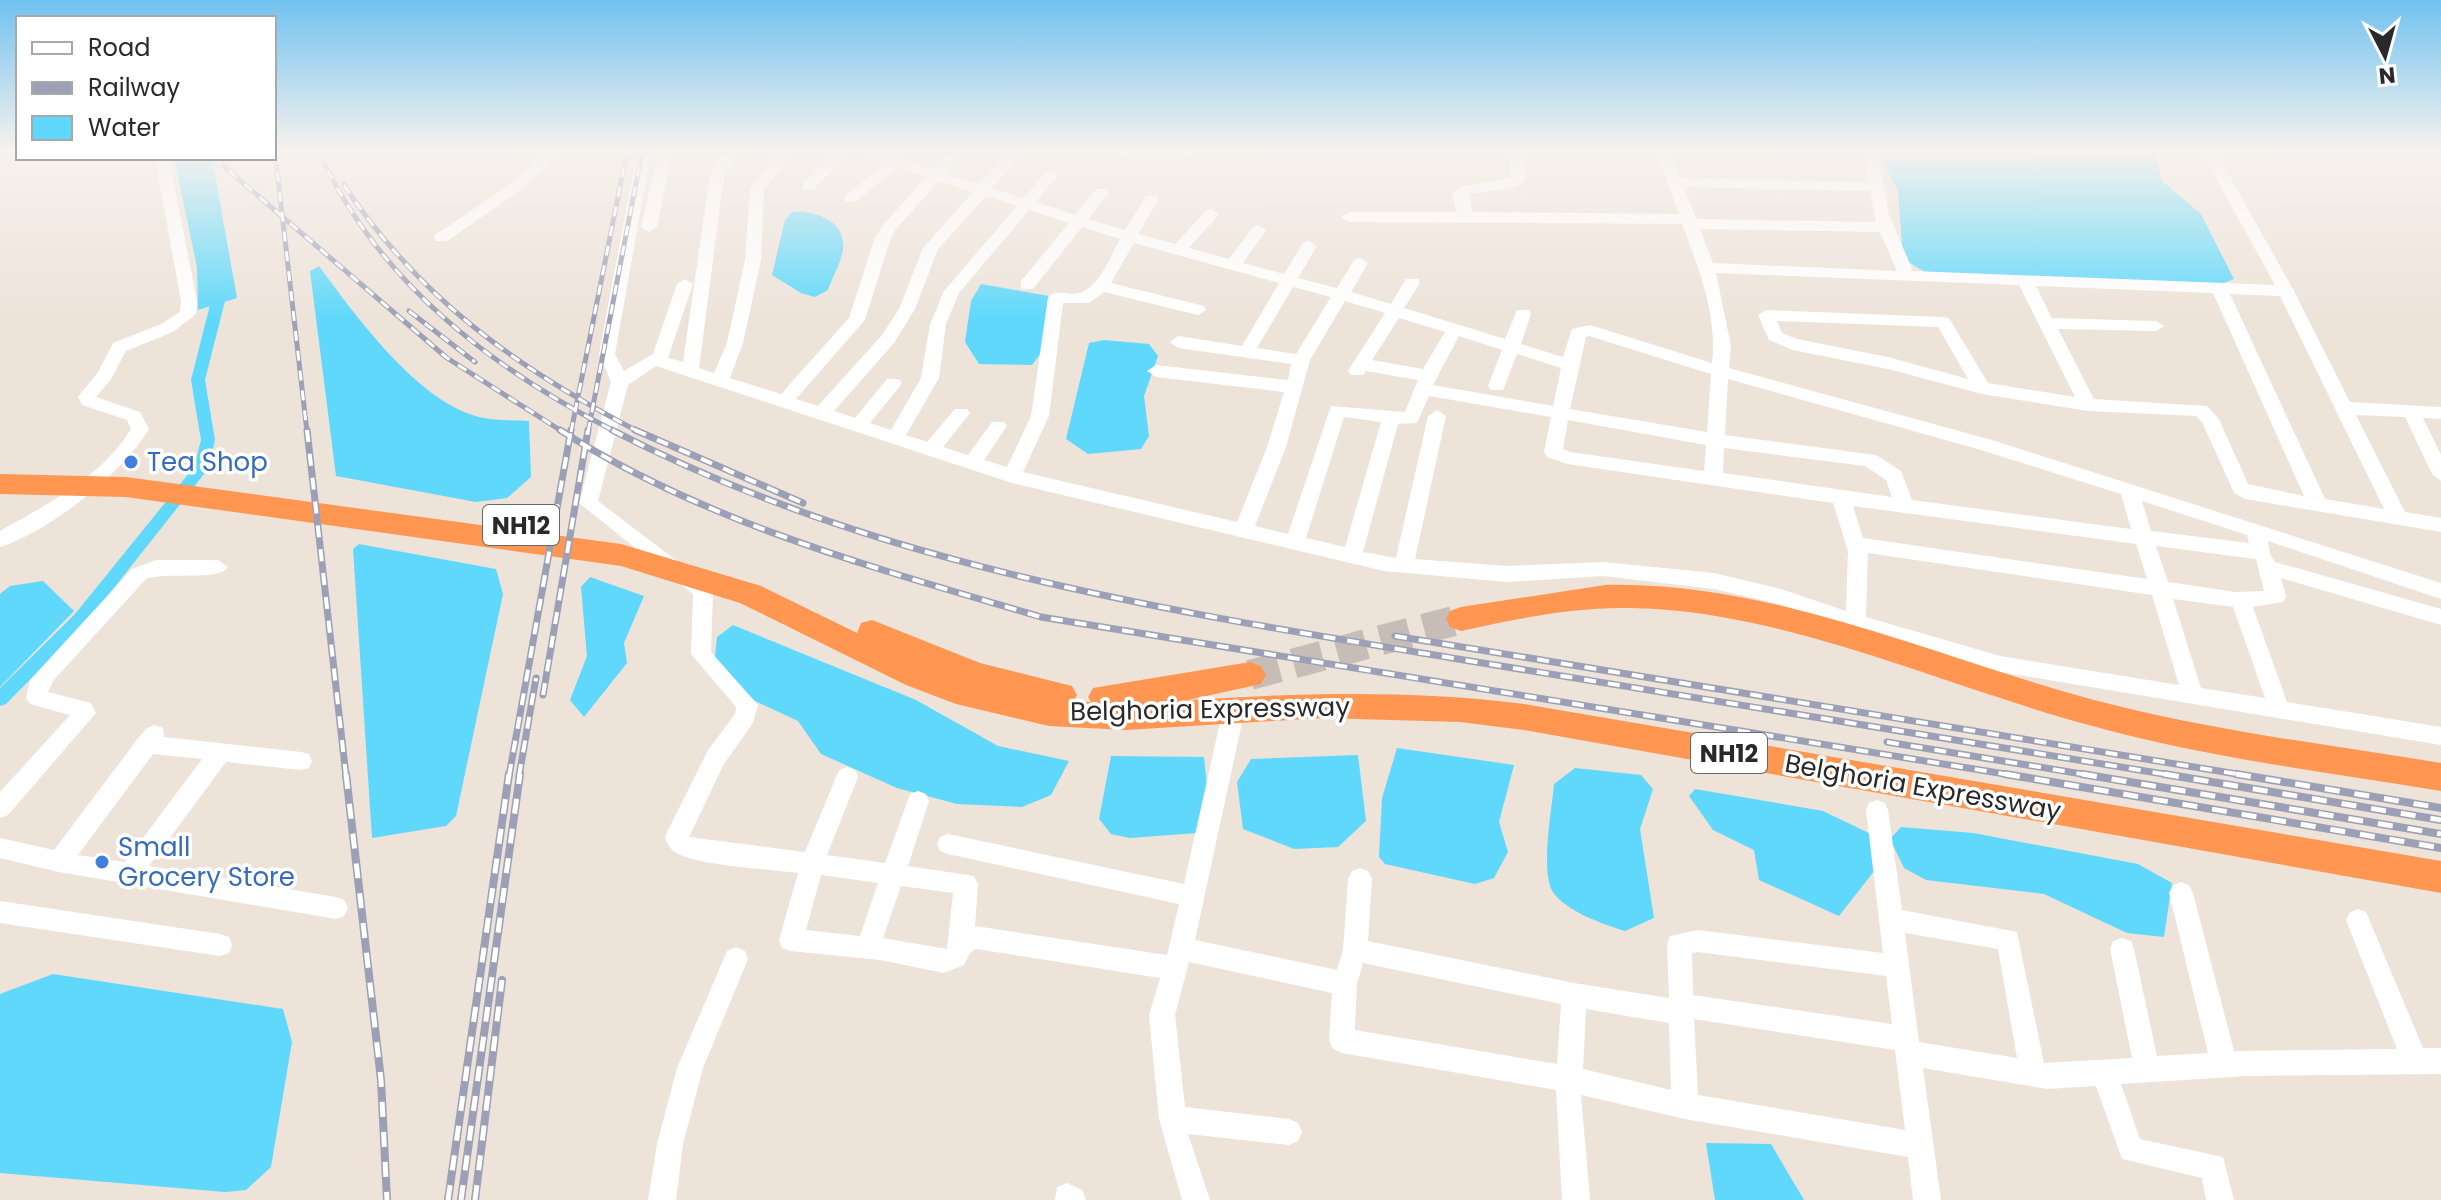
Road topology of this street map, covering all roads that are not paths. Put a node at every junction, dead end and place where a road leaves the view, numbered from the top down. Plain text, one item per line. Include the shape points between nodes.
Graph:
1 (171, 208) edge
2 (485, 208) edge
3 (634, 208) edge
4 (653, 208) edge
5 (712, 208) edge
6 (756, 208) edge
7 (908, 208) edge
8 (968, 208) edge
9 (1025, 208) edge
10 (1038, 208) edge
11 (1086, 208) edge
12 (1146, 208) edge
13 (1464, 208) edge
14 (1684, 208) edge
15 (1880, 208) edge
16 (2240, 208) edge
17 (1211, 214) dead end
18 (1349, 217) dead end
19 (1466, 217) junction
20 (1076, 219) junction
21 (1689, 222) junction
22 (649, 227) dead end
23 (1888, 227) junction
24 (1258, 230) dead end
25 (1130, 237) junction
26 (441, 238) dead end
27 (1309, 246) dead end
28 (1179, 249) junction
29 (1360, 263) dead end
30 (1233, 265) junction
31 (1707, 268) junction
32 (1907, 275) junction
33 (1287, 281) junction
34 (2025, 281) junction
35 (1412, 283) dead end
36 (685, 284) dead end
37 (1027, 285) dead end
38 (1101, 286) junction
39 (2218, 286) junction
40 (2286, 291) junction
41 (1343, 295) junction
42 (1198, 310) dead end
43 (1396, 311) junction
44 (1523, 314) dead end
45 (2046, 323) junction
46 (2156, 326) dead end
47 (1455, 329) junction
48 (1178, 342) dead end
49 (1511, 349) junction
50 (1247, 351) junction
51 (659, 360) junction
52 (1301, 360) junction
53 (1722, 360) junction
54 (1570, 365) junction
55 (690, 370) junction
56 (1156, 371) dead end
57 (720, 380) junction
58 (620, 382) junction
59 (1426, 382) junction
60 (893, 383) dead end
61 (1497, 386) dead end
62 (1295, 387) junction
63 (1982, 388) junction
64 (785, 401) junction
65 (2088, 405) junction
66 (2343, 408) junction
67 (2411, 411) junction
68 (1559, 412) junction
69 (822, 413) junction
70 (961, 413) dead end
71 (2441, 413) edge
72 (1437, 416) dead end
73 (1391, 417) junction
74 (858, 426) junction
75 (998, 426) dead end
76 (895, 439) junction
77 (1715, 440) junction
78 (929, 451) junction
79 (971, 464) junction
80 (0, 471) edge
81 (2441, 474) edge
82 (1012, 476) junction
83 (1713, 478) junction
84 (0, 484) edge
85 (2129, 491) junction
86 (1840, 496) junction
87 (2246, 496) junction
88 (1904, 505) junction
89 (2318, 505) junction
90 (2398, 518) junction
91 (2441, 525) edge
92 (2254, 526) junction
93 (1243, 531) junction
94 (2143, 538) junction
95 (0, 540) edge
96 (1295, 543) junction
97 (1857, 544) junction
98 (1352, 556) junction
99 (2265, 560) junction
100 (218, 567) dead end
101 (1404, 567) junction
102 (1569, 570) junction
103 (2158, 589) junction
104 (2441, 591) edge
105 (1584, 598) junction
106 (2240, 598) junction
107 (2441, 617) edge
108 (1461, 619) tunnel mouth
109 (1856, 622) junction
110 (1250, 675) tunnel mouth
111 (2193, 695) junction
112 (1013, 696) junction
113 (1234, 709) junction
114 (2280, 711) junction
115 (2441, 736) edge
116 (219, 754) junction
117 (301, 761) dead end
118 (847, 777) dead end
119 (2441, 777) edge
120 (918, 801) dead end
121 (0, 808) edge
122 (1877, 810) dead end
123 (948, 844) dead end
124 (0, 848) edge
125 (59, 862) junction
126 (813, 862) junction
127 (130, 874) junction
128 (893, 874) junction
129 (2441, 877) edge
130 (1360, 879) dead end
131 (2181, 893) dead end
132 (1191, 896) junction
133 (336, 908) dead end
134 (0, 912) edge
135 (1890, 919) junction
136 (2358, 920) dead end
137 (220, 945) dead end
138 (961, 945) junction
139 (868, 948) junction
140 (2122, 949) dead end
141 (1355, 950) junction
142 (1177, 958) junction
143 (736, 959) dead end
144 (1897, 966) junction
145 (1345, 984) junction
146 (1574, 995) junction
147 (1683, 1009) junction
148 (1907, 1046) junction
149 (2428, 1061) edge
150 (2224, 1064) junction
151 (2147, 1067) junction
152 (2104, 1071) junction
153 (2033, 1074) junction
154 (1568, 1079) junction
155 (1685, 1106) junction
156 (1172, 1119) junction
157 (1289, 1132) dead end
158 (1919, 1146) junction
159 (662, 1200) edge
160 (1196, 1200) edge
161 (1576, 1200) edge
162 (1927, 1200) edge
163 (2220, 1200) edge

1 - 95 street via 188,314 119,347 87,397 134,416 140,422 136,437 75,496
2 - 26 street
3 - 58 street via 607,354
4 - 22 street
5 - 55 street
6 - 57 street via 753,260 735,343
7 - 64 street via 882,240 857,320
8 - 69 street via 931,248 907,309 888,339
9 - 76 street via 952,291 938,324 930,378
10 - 20 street
11 - 20 street
12 - 25 street
13 - 19 street
14 - 21 street
15 - 23 street
16 - 40 street
17 - 28 street
18 - 19 street
19 - 21 street
20 - 25 street
20 - 37 street
21 - 23 street
21 - 31 street
23 - 32 street
24 - 30 street
25 - 28 street
25 - 38 street
27 - 33 street
28 - 30 street
29 - 41 street
30 - 33 street
31 - 32 street
31 - 53 street
32 - 34 street
33 - 41 street
33 - 50 street
34 - 39 street
34 - 45 street
35 - 43 street
36 - 51 street
38 - 42 street
38 - 82 street via 1083,299 1056,297 1040,416
39 - 40 street
39 - 89 street
40 - 66 street
41 - 43 street
41 - 52 street
43 - 47 street
43 - 59 street via 1359,367
44 - 49 street
45 - 46 street
45 - 65 street
47 - 49 street
47 - 59 street
48 - 50 street
49 - 54 street
49 - 61 street
50 - 52 street
51 - 55 street
51 - 58 street
52 - 62 street
53 - 54 street via 1590,330 1578,333
53 - 77 street
53 - 85 street
54 - 68 street
55 - 57 street
56 - 62 street
57 - 64 street
58 - 126 street via 588,503 703,591 701,654 747,705 676,837 691,848
59 - 68 street
59 - 73 street via 1411,419
60 - 74 street
62 - 93 street
63 - 63 street via 1793,344 1775,336 1766,315 1943,322
63 - 65 street
64 - 69 street
65 - 87 street via 2201,410
66 - 67 street
66 - 90 street
67 - 71 street
67 - 81 street
68 - 77 street
68 - 83 street via 1553,452
69 - 74 street
70 - 78 street
72 - 101 street
73 - 96 street via 1337,410
73 - 98 street
74 - 76 street
75 - 79 street
76 - 78 street
77 - 83 street
77 - 88 street via 1870,460 1894,476
78 - 79 street
79 - 82 street
80 - 112 highway, Belghoria Expressway / NH12 via 89,470 191,478 653,545 736,570
82 - 93 street
83 - 86 street
84 - 112 highway, Belghoria Expressway / NH12 via 126,487 621,555 750,594 917,676
85 - 92 street
85 - 94 street
86 - 88 street
86 - 97 street
87 - 89 street
87 - 92 street
88 - 94 street
89 - 90 street
90 - 91 street
92 - 99 street
92 - 104 street
93 - 96 street
94 - 99 street
94 - 103 street
96 - 98 street
97 - 103 street
97 - 109 street
98 - 101 street
99 - 106 street via 2276,597
99 - 107 street
100 - 121 street via 156,567 139,574 67,652 35,694 83,709 82,719
101 - 102 street via 1507,574
102 - 105 street
102 - 109 street via 1714,581
103 - 106 street
103 - 111 street
105 - 108 highway
105 - 119 highway via 1650,597 1715,606 2098,714
106 - 114 street
109 - 111 street via 2000,664
110 - 112 highway, Belghoria Expressway / NH12 via 1119,697
111 - 114 street
112 - 113 highway, Belghoria Expressway / NH12 via 1126,717
113 - 129 highway, Belghoria Expressway / NH12 via 1400,706 1512,715
113 - 132 street
114 - 115 street
116 - 117 street
116 - 125 street via 151,739
116 - 127 street
118 - 126 street
120 - 128 street
122 - 135 street
123 - 132 street
124 - 125 street
125 - 127 street
126 - 128 street
126 - 139 street via 791,940
127 - 133 street
128 - 138 street via 966,884
128 - 139 street
130 - 141 street
131 - 150 street
132 - 142 street
134 - 137 street
135 - 144 street
135 - 153 street via 2008,940
136 - 149 street
138 - 139 street via 955,957 944,961
138 - 142 street via 973,937
140 - 151 street
141 - 145 street
141 - 146 street
142 - 145 street
142 - 156 street via 1162,1015
143 - 159 street via 690,1068
144 - 147 street via 1685,940 1678,951
144 - 148 street
145 - 154 street via 1342,1040
146 - 147 street
146 - 154 street
147 - 148 street
147 - 155 street
148 - 153 street
148 - 158 street
149 - 150 street
150 - 151 street
151 - 152 street
152 - 153 street
152 - 163 street via 2131,1150 2213,1167
154 - 155 street
154 - 161 street
155 - 158 street
156 - 157 street
156 - 160 street
158 - 162 street

